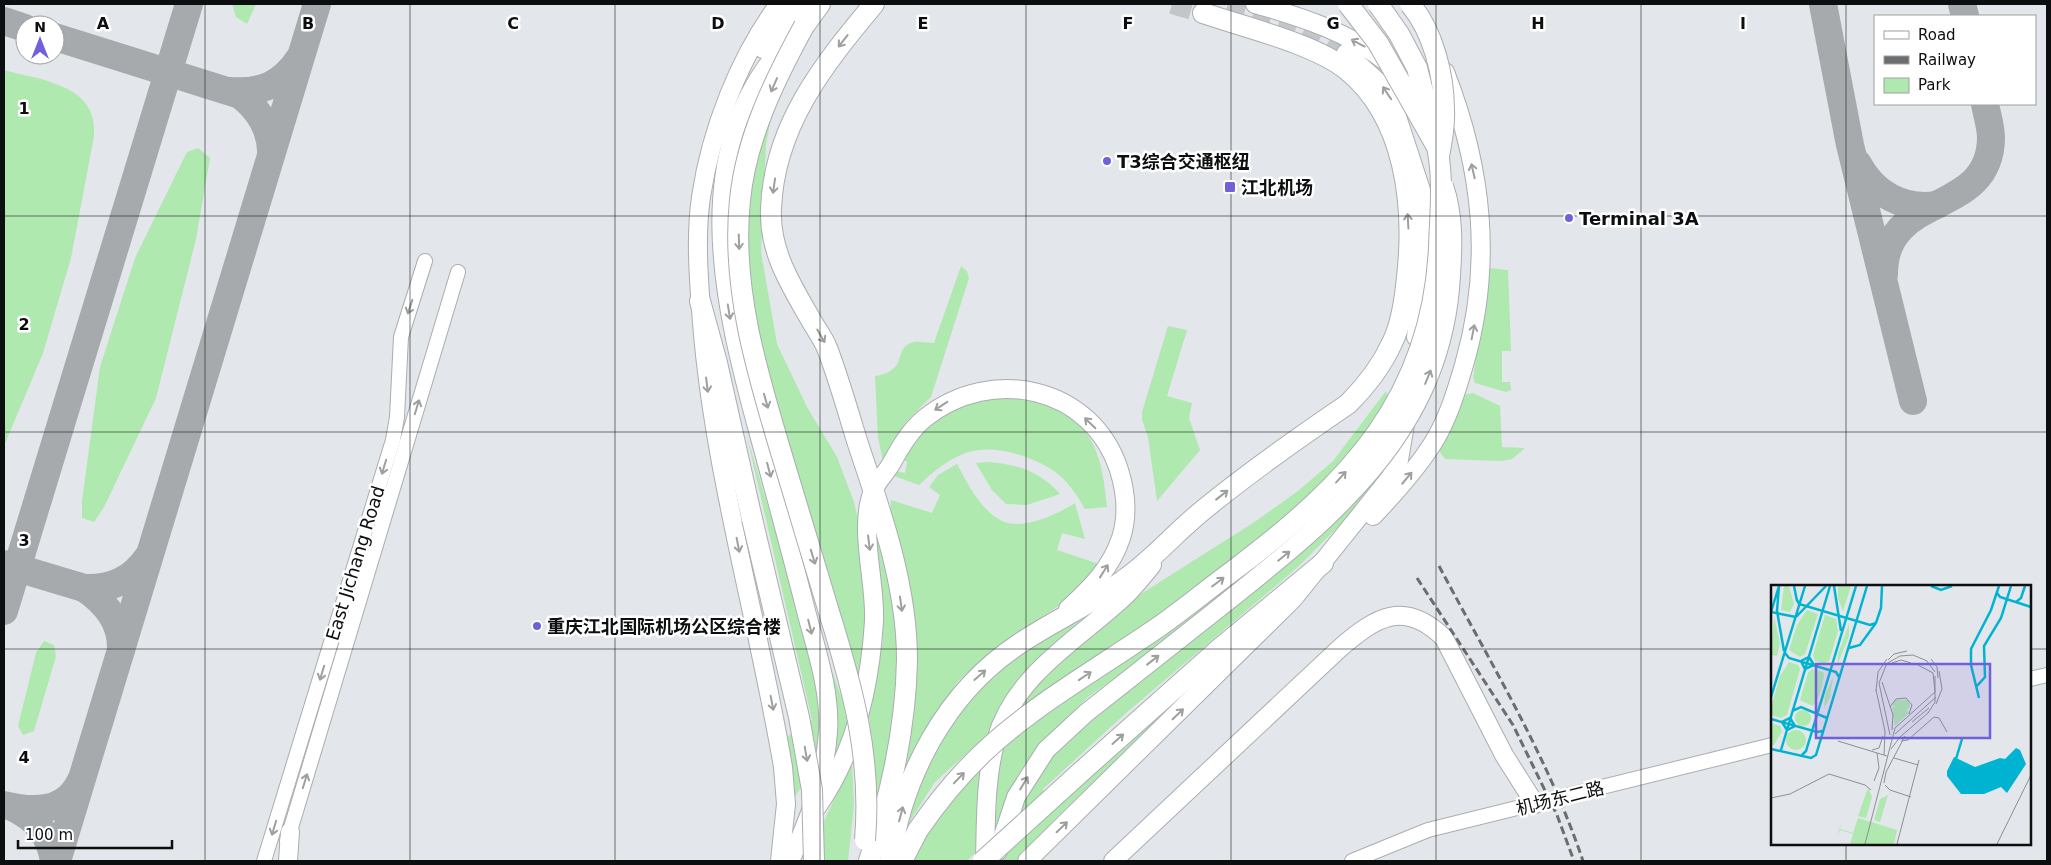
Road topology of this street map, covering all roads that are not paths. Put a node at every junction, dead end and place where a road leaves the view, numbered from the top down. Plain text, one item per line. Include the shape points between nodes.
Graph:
1 (779, 4) edge
2 (814, 4) edge
3 (874, 4) edge
4 (1255, 4) edge
5 (1348, 4) edge
6 (1378, 4) edge
7 (1410, 4) edge
8 (1203, 13) tunnel mouth
9 (804, 26) junction
10 (1346, 53) tunnel mouth
11 (1468, 148) junction
12 (1438, 153) junction
13 (1442, 178) junction
14 (1425, 240) junction
15 (425, 261) dead end
16 (458, 272) dead end
17 (700, 292) junction
18 (1360, 392) junction
19 (873, 489) junction
20 (1121, 538) junction
21 (1323, 563) junction
22 (1127, 586) junction
23 (1058, 618) junction
24 (2047, 675) edge
25 (2031, 679) edge
26 (1771, 745) edge
27 (1535, 804) junction
28 (810, 818) junction
29 (290, 832) junction
30 (1041, 853) edge
31 (264, 861) edge
32 (281, 861) edge
33 (288, 861) edge
34 (780, 861) edge
35 (790, 861) edge
36 (814, 861) edge
37 (863, 861) edge
38 (869, 861) edge
39 (890, 861) edge
40 (902, 861) edge
41 (984, 861) edge
42 (995, 861) edge
43 (1027, 861) edge
44 (1113, 861) edge
45 (1352, 861) edge

1 - 17 main road via 751,48 729,92 713,146 701,196
2 - 9 highway
2 - 17 main road via 771,35 745,86 720,155
3 -> 19 highway via 820,71 801,103 780,156 771,209 777,255 788,281 826,345
11 -> 4 main road via 1401,74 1373,51 1326,28
5 - 12 highway, bridge via 1378,43
6 - 12 highway, bridge via 1417,68
7 - 11 main road via 1433,39
7 - 12 highway, bridge via 1428,36 1439,69 1444,108
18 -> 8 highway via 1393,342 1405,301 1410,255 1407,189 1392,133 1379,106 1346,69 1309,49
9 -> 28 main road via 777,50 747,97 729,152 721,222 723,277 730,320 792,555 826,700 828,731
9 -> 37 highway, bridge via 765,105 745,167 738,224 740,262 746,320 763,392 852,687 865,754 868,809
14 -> 10 main road via 1421,190 1389,92
21 -> 11 main road via 1368,522 1411,474 1433,442 1455,395 1472,338 1480,294 1479,202
12 - 13 highway, bridge
40 -> 13 highway, bridge via 937,802 987,749 1284,532 1362,455 1410,379 1421,347 1438,272
42 -> 13 main road, bridge via 1016,797 1046,750 1086,713 1302,542 1347,499 1383,458 1428,378 1442,337 1450,292 1452,214
14 - 18 main road via 1400,345 1391,365
14 - 21 main road via 1399,460 1390,478
15 -> 31 street, East Jichang Road via 401,337 393,440
29 -> 16 street, East Jichang Road
17 -> 34 main road via 707,386 783,767 786,804
17 -> 36 highway, bridge via 799,717 812,790
22 -> 18 highway via 1200,512
20 -> 19 main road via 1125,494 1113,451 1104,436 1081,414 1057,400 1033,392 990,388 970,392 943,404 922,420 903,443
19 -> 28 main road via 867,526 874,619 866,691 850,746 829,790
19 -> 38 highway via 901,601 907,657 904,720 897,758 882,823
20 - 22 main road
23 -> 20 main road via 1100,578
30 -> 21 main road via 1293,600
41 -> 21 highway, bridge via 1218,650
22 - 23 highway via 1103,594
22 - 41 main road via 1037,671 1002,722 990,771
39 -> 23 highway via 906,794 937,727 951,706 982,673 1016,645
24 - 25 street
26 - 27 street, 机场东二路
27 - 44 main road via 1504,755 1444,638 1420,620 1383,617 1340,648
27 - 45 street, 机场东二路 via 1428,830
28 - 35 main road
29 - 32 street, East Jichang Road
29 - 33 main road
30 - 43 main road

